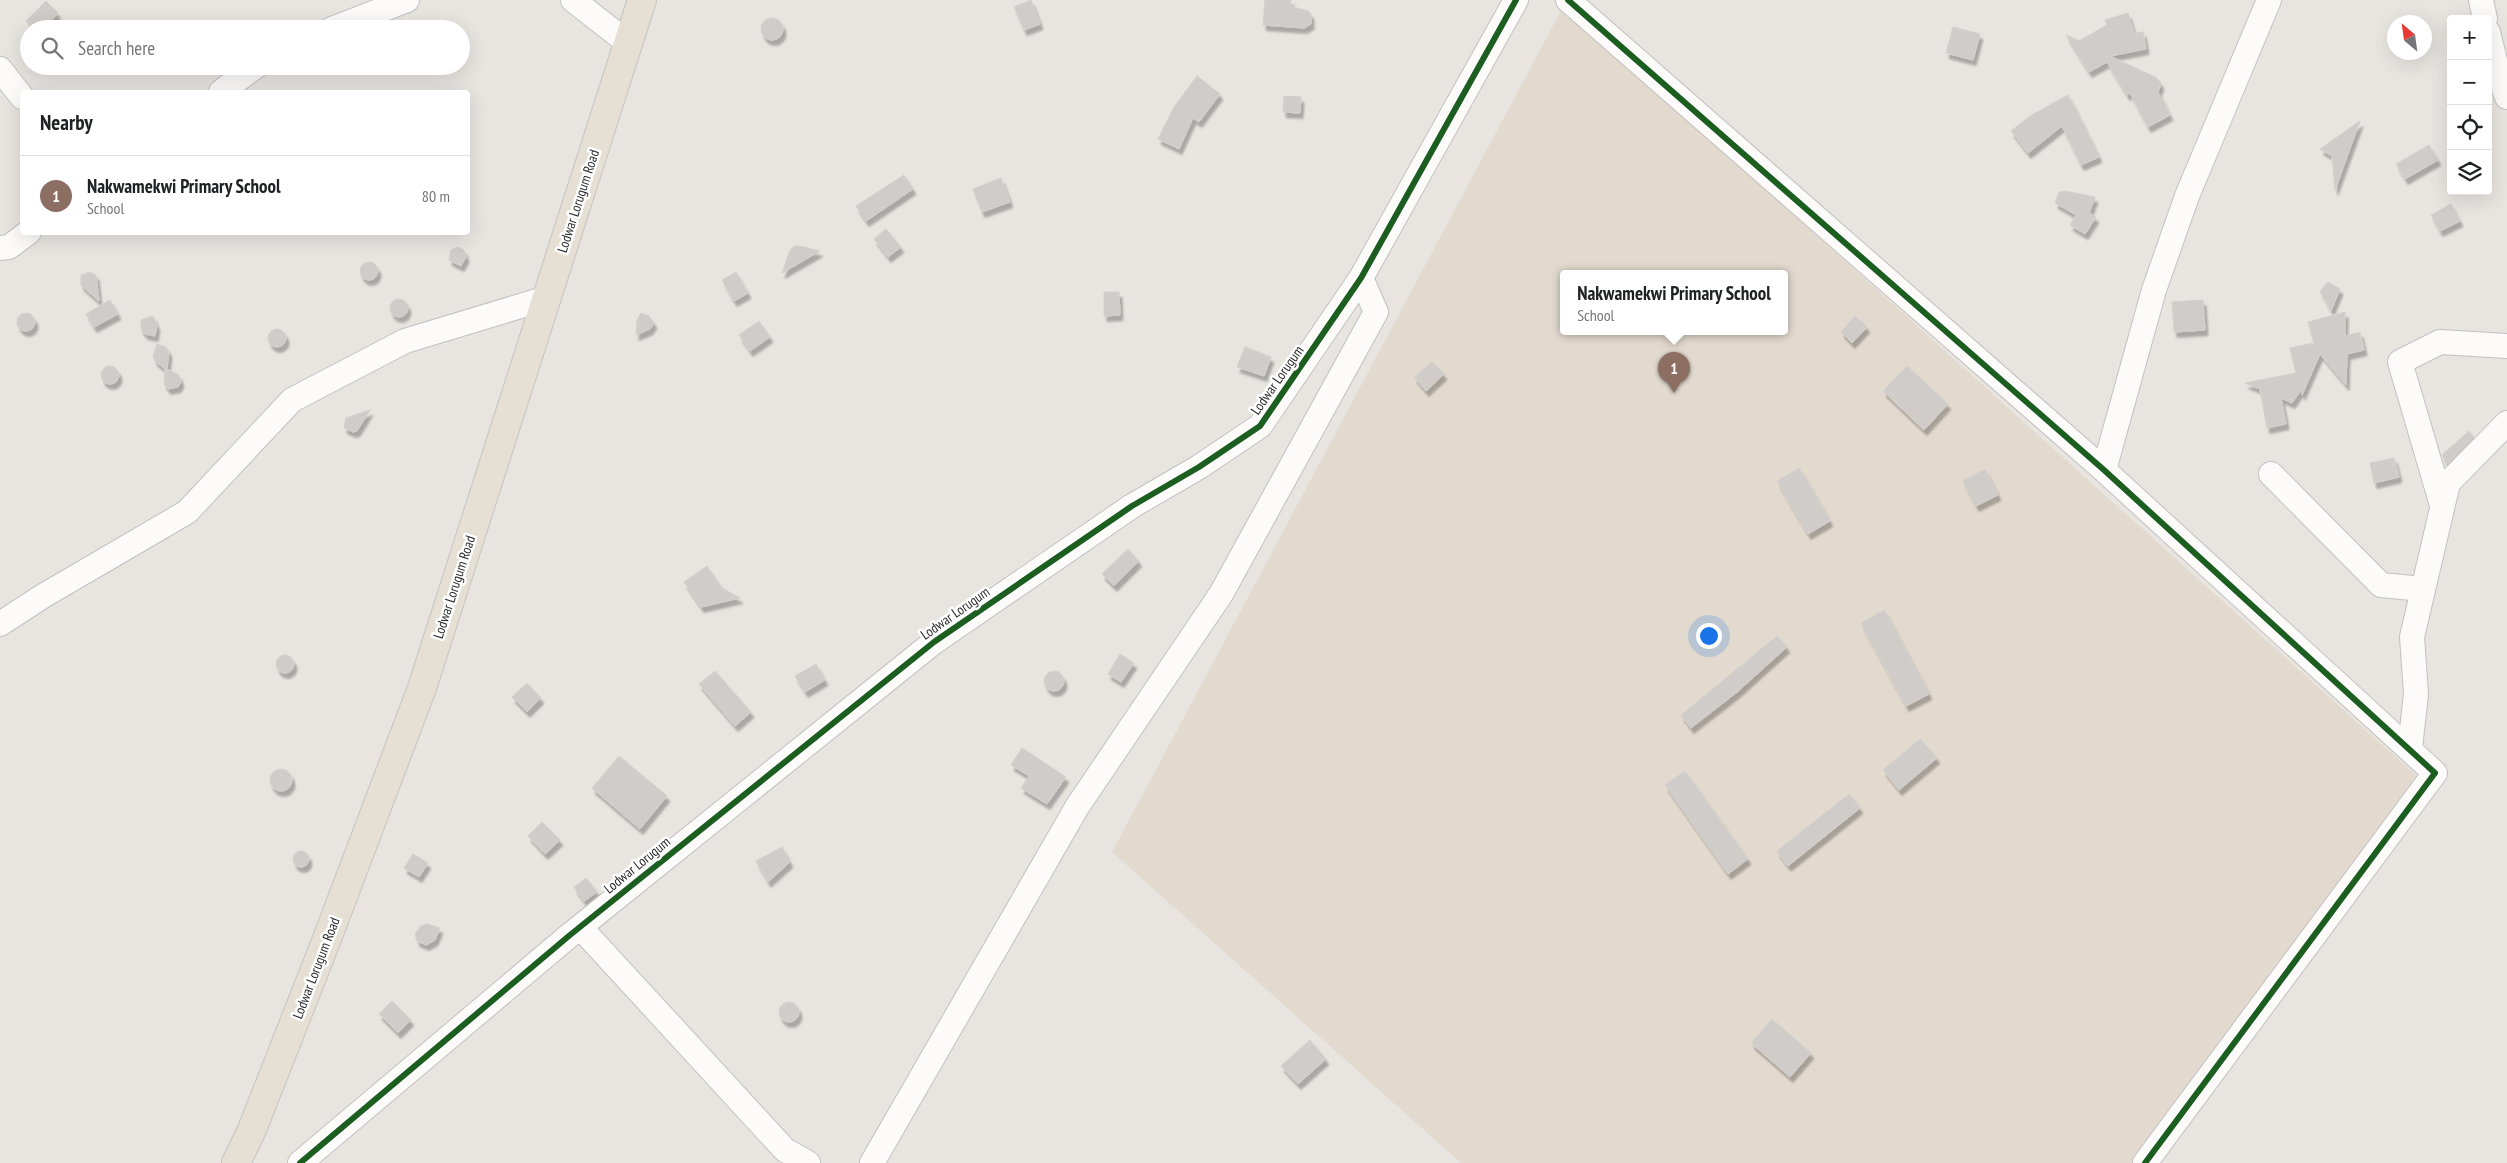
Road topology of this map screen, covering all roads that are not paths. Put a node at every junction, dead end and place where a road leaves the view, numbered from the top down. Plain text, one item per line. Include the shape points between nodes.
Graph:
1 (407, 0) edge
2 (572, 0) edge
3 (642, 0) edge
4 (1516, 0) edge
5 (1568, 0) edge
6 (2269, 0) edge
7 (2481, 0) edge
8 (2484, 15) edge
9 (355, 20) edge
10 (628, 43) junction
11 (2492, 48) edge
12 (0, 69) edge
13 (244, 75) edge
14 (224, 90) edge
15 (20, 94) edge
16 (2507, 97) edge
17 (25, 235) edge
18 (0, 248) edge
19 (1361, 278) junction
20 (546, 298) junction
21 (2507, 346) edge
22 (2507, 422) edge
23 (2104, 470) junction
24 (2271, 474) dead end
25 (2442, 505) junction
26 (2423, 589) junction
27 (0, 624) edge
28 (2410, 748) junction
29 (580, 927) junction
30 (236, 1163) edge
31 (300, 1163) edge
32 (808, 1163) edge
33 (872, 1163) edge
34 (2146, 1163) edge

1 - 9 street
2 - 10 street
3 - 10 main road, Lodwar Lorugum Road
4 - 19 street, Lodwar Lorugum
5 - 23 street
6 - 23 street via 2187,196 2154,290
7 - 8 street
10 - 20 main road, Lodwar Lorugum Road
11 - 16 street
12 - 15 street
13 - 14 street
17 - 18 street via 9,247
19 - 29 street, Lodwar Lorugum via 1260,426 1132,506 934,642
19 - 33 street via 1376,312 1221,594 1077,807
20 - 27 street via 405,341 292,400 187,512
20 - 30 main road, Lodwar Lorugum Road via 422,688 322,953
21 - 25 street via 2440,342 2400,362
22 - 25 street via 2448,483
23 - 28 street
24 - 26 street via 2381,585
25 - 26 street
26 - 28 street via 2412,637 2416,694
28 - 34 street via 2435,773
29 - 31 street, Lodwar Lorugum
29 - 32 street via 785,1150

